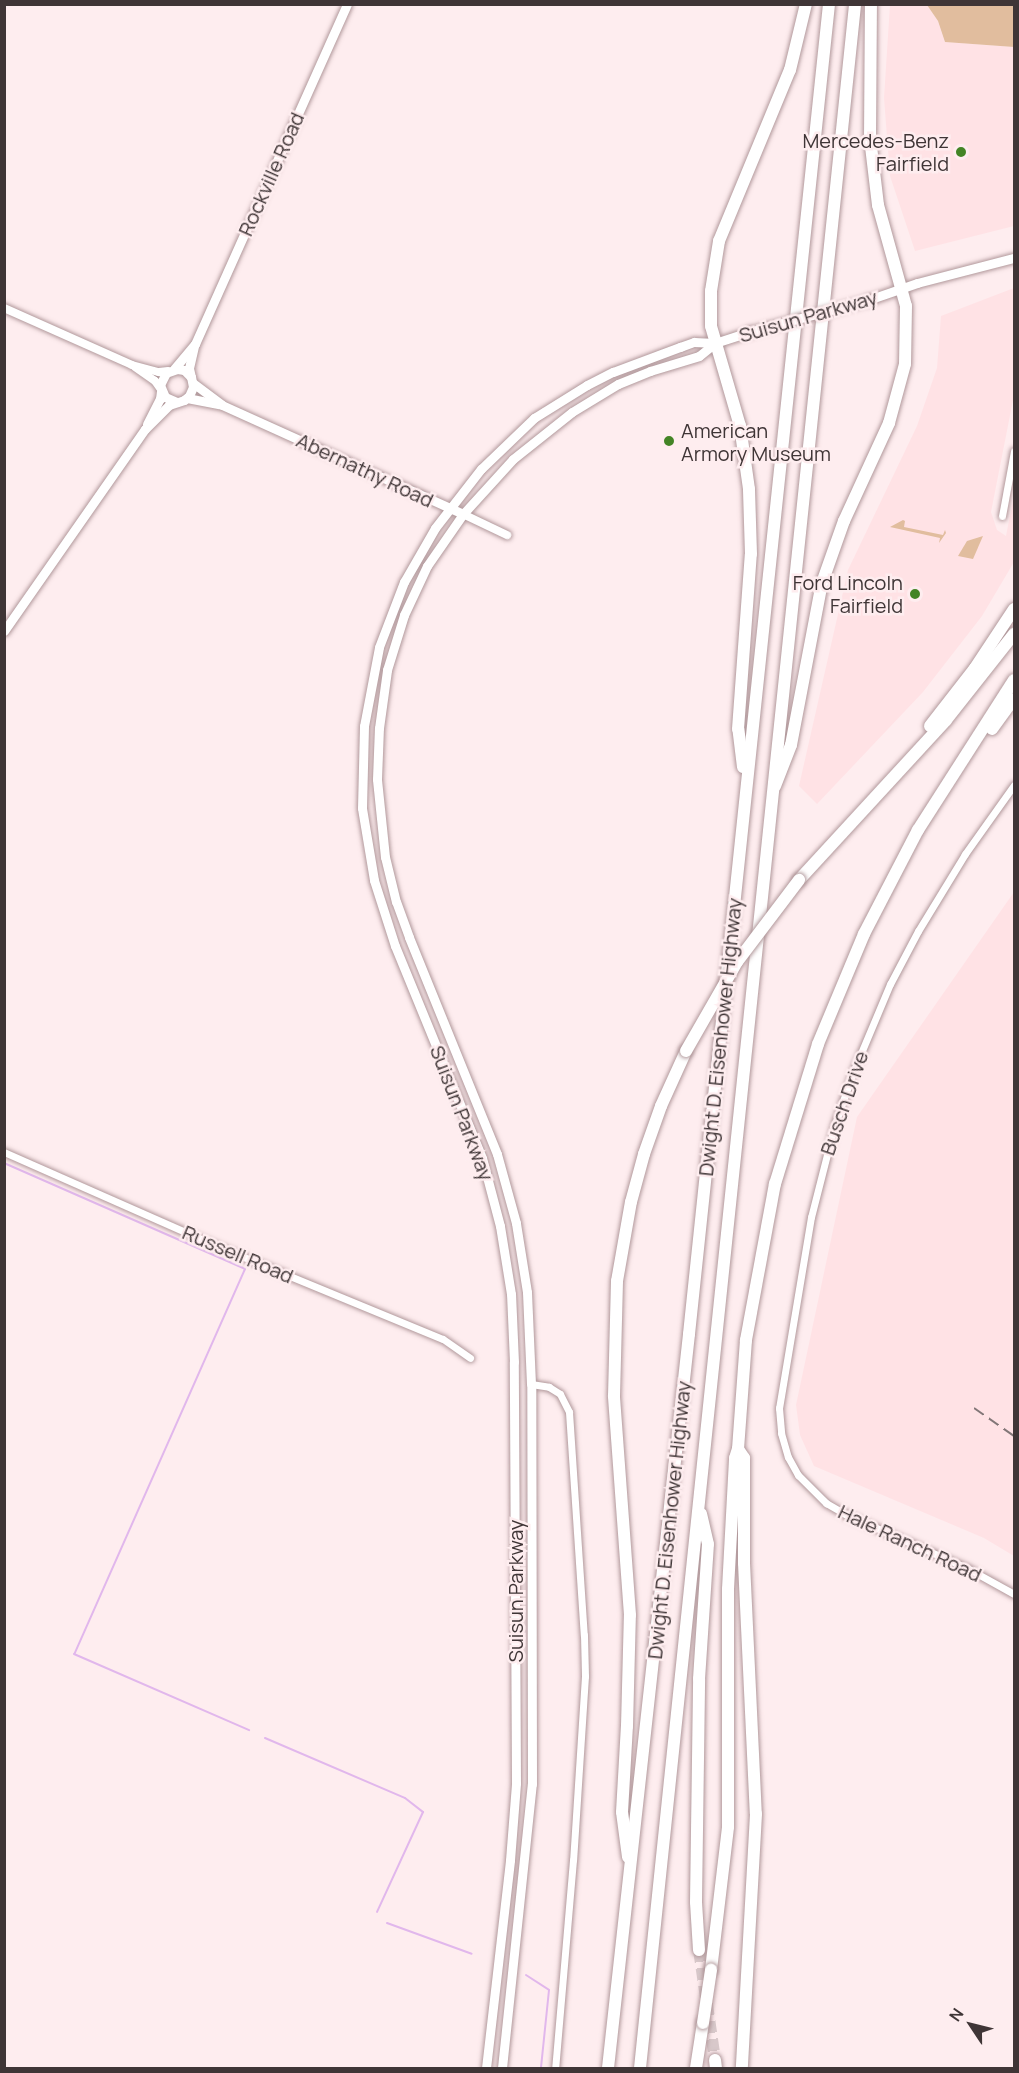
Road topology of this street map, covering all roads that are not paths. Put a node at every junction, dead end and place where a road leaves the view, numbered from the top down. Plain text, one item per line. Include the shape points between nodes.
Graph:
1 (347, 4) edge
2 (806, 4) edge
3 (829, 4) edge
4 (855, 4) edge
5 (871, 4) edge
6 (1014, 258) edge
7 (901, 289) junction
8 (4, 308) edge
9 (195, 344) junction
10 (715, 344) junction
11 (132, 365) junction
12 (171, 370) junction
13 (192, 380) junction
14 (161, 390) junction
15 (182, 400) junction
16 (222, 405) junction
17 (145, 429) junction
18 (1014, 451) edge
19 (448, 508) junction
20 (462, 514) junction
21 (1002, 516) dead end
22 (507, 536) dead end
23 (1014, 609) edge
24 (4, 631) edge
25 (1014, 634) edge
26 (1014, 680) edge
27 (1014, 699) edge
28 (1014, 785) edge
29 (746, 791) junction
30 (771, 795) junction
31 (873, 801) junction
32 (918, 830) junction
33 (4, 1152) edge
34 (470, 1358) dead end
35 (531, 1384) junction
36 (738, 1449) junction
37 (788, 1457) joint
38 (699, 1506) junction
39 (1014, 1594) edge
40 (629, 1864) junction
41 (699, 1950) tunnel mouth
42 (486, 2068) edge
43 (502, 2068) edge
44 (555, 2068) edge
45 (608, 2068) edge
46 (640, 2068) edge
47 (696, 2068) edge
48 (742, 2068) edge

1 - 9 main road, Rockville Road
2 - 10 highway via 790,70 719,241 711,291
3 - 29 highway, Dwight D. Eisenhower Highway
4 - 30 highway, Dwight D. Eisenhower Highway
5 - 7 highway via 870,138 878,205
6 - 7 main road, Suisun Parkway
7 - 10 main road, Suisun Parkway, bridge
7 - 30 highway via 908,330 899,395 822,583 791,745
8 - 11 street
9 - 12 main road, Rockville Road
9 - 13 main road, Rockville Road via 189,368
10 - 19 main road, Suisun Parkway via 694,342 613,372 534,418 481,469
10 - 20 main road, Suisun Parkway via 699,356 618,384 572,412 513,459
10 - 29 highway via 740,426 749,499 751,554 738,729
11 - 12 street via 159,372
11 - 14 street
12 - 13 main road via 184,370
12 - 14 main road via 162,378
13 - 15 main road
13 - 16 main road, Abernathy Road
14 - 15 main road via 168,399
14 - 17 main road
15 - 16 main road, Abernathy Road
15 - 17 main road via 169,405
16 - 19 main road, Abernathy Road
17 - 24 main road
18 - 21 street
19 - 20 main road, Abernathy Road
19 - 42 main road, Suisun Parkway via 404,582 379,647 363,726 361,780 365,834 379,898 482,1158 500,1226 510,1294 516,1783
20 - 22 street, Abernathy Road
20 - 35 main road, Suisun Parkway via 415,590 387,670 377,753 378,807 396,902 486,1122 508,1188 525,1280
23 - 31 highway via 975,668
25 - 31 highway via 946,720
26 - 32 highway
27 - 32 highway
28 - 37 street, Busch Drive via 965,854 918,931 874,1021 834,1127 810,1218 778,1408
29 - 40 highway, Dwight D. Eisenhower Highway
30 - 38 highway, Dwight D. Eisenhower Highway
31 - 40 highway, bridge via 799,880 737,962 686,1052 661,1106 631,1202 614,1323 614,1395 630,1615 622,1812
32 - 36 highway via 842,981 789,1133 753,1295
33 - 34 street, Russell Road via 217,1246 443,1339
35 - 43 main road, Suisun Parkway via 532,1785
35 - 44 street via 549,1387 569,1412 585,1676
36 - 47 highway, bridge via 728,1589 728,1827
36 - 48 highway via 744,1458 744,1563 756,1814
37 - 39 street, Hale Ranch Road via 798,1475 826,1503
38 - 41 highway via 708,1544 699,1690
38 - 46 highway, Dwight D. Eisenhower Highway
40 - 45 highway, Dwight D. Eisenhower Highway

